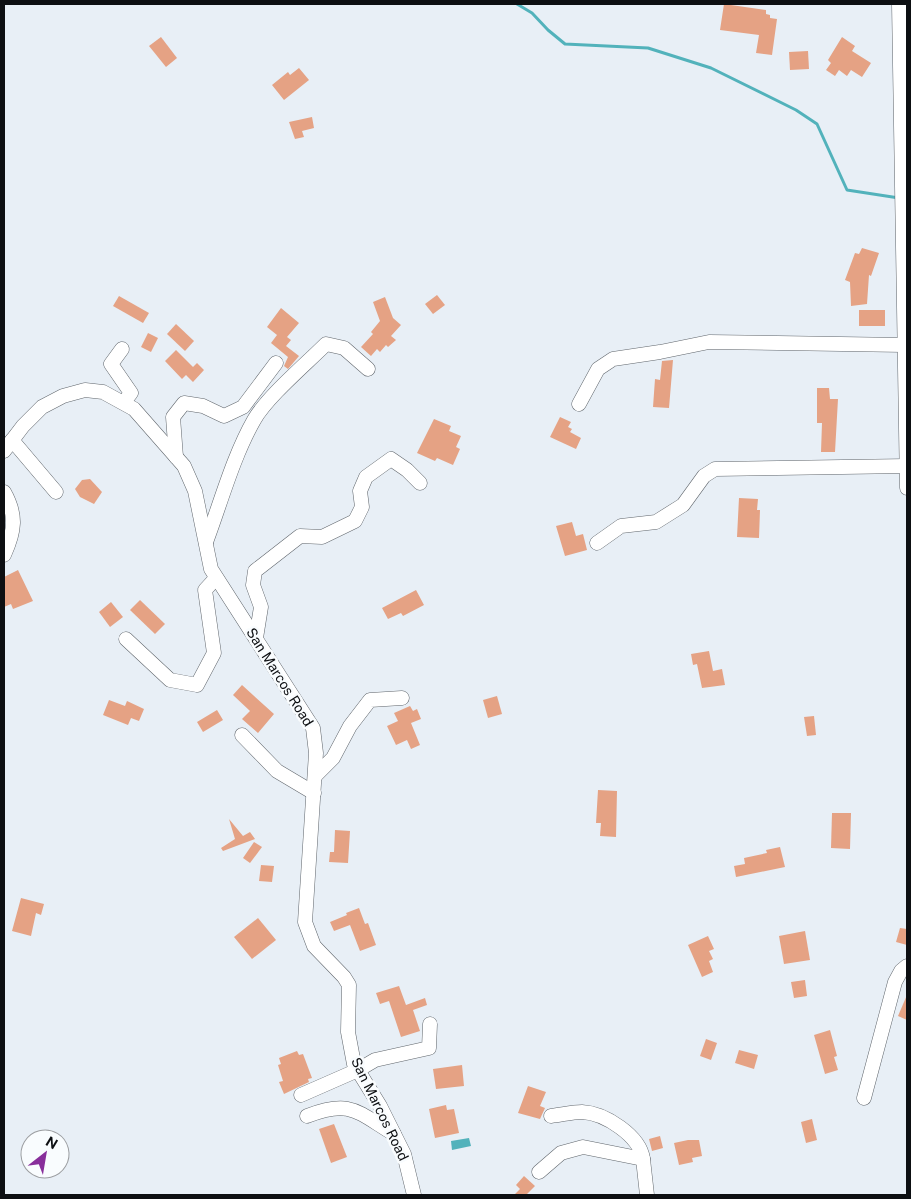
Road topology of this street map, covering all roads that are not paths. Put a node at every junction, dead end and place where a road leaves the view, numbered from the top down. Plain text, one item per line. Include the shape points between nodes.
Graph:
1 (899, 4) edge
2 (905, 268) edge
3 (904, 344) junction
4 (122, 349) dead end
5 (276, 363) dead end
6 (368, 368) dead end
7 (906, 382) edge
8 (124, 402) junction
9 (579, 404) dead end
10 (8, 445) edge
11 (176, 457) junction
12 (907, 466) edge
13 (420, 483) dead end
14 (907, 488) edge
15 (4, 492) edge
16 (56, 492) dead end
17 (206, 543) junction
18 (597, 543) dead end
19 (4, 555) edge
20 (216, 578) junction
21 (126, 638) dead end
22 (256, 638) junction
23 (402, 698) dead end
24 (242, 735) dead end
25 (315, 776) junction
26 (314, 793) junction
27 (907, 966) edge
28 (430, 1024) dead end
29 (358, 1070) junction
30 (301, 1095) dead end
31 (864, 1098) dead end
32 (307, 1116) dead end
33 (551, 1116) dead end
34 (394, 1134) junction
35 (643, 1159) junction
36 (539, 1172) dead end
37 (414, 1195) edge
38 (647, 1195) edge

1 - 2 street
2 - 3 street
3 - 7 street
3 - 9 street via 709,342 613,358 598,369
4 - 8 street via 111,364 131,393
5 - 11 street via 243,407 224,416 203,406 184,403 173,417
6 - 17 street via 344,348 326,344 285,384 255,419 236,460
7 - 12 street
8 - 10 street, San Marcos Road via 103,392 85,390 63,396 42,407
8 - 11 street, San Marcos Road
10 - 16 street
11 - 17 street, San Marcos Road via 192,481
12 - 14 street
12 - 18 street via 715,469 704,476 683,505 656,522 621,526
13 - 22 street via 390,459 366,477 360,490 362,507 354,521 322,537 300,536 255,571 253,585 261,607
15 - 19 street via 13,509 11,539
17 - 20 street, San Marcos Road
20 - 21 street via 205,590 214,653 197,685 170,680
20 - 22 street, San Marcos Road
22 - 25 street, San Marcos Road via 313,728
23 - 25 street via 370,700 350,726 333,758
24 - 26 street via 277,771
25 - 26 street, San Marcos Road
26 - 29 street, San Marcos Road via 305,922 314,946 349,985 348,1032
27 - 31 street via 895,982
28 - 29 street via 429,1048 375,1060
29 - 30 street
29 - 34 street, San Marcos Road
32 - 34 street via 326,1108 348,1107
33 - 35 street via 581,1112 598,1115 620,1128 642,1149
34 - 37 street, San Marcos Road via 404,1154
35 - 36 street via 584,1146 561,1154
35 - 38 street

